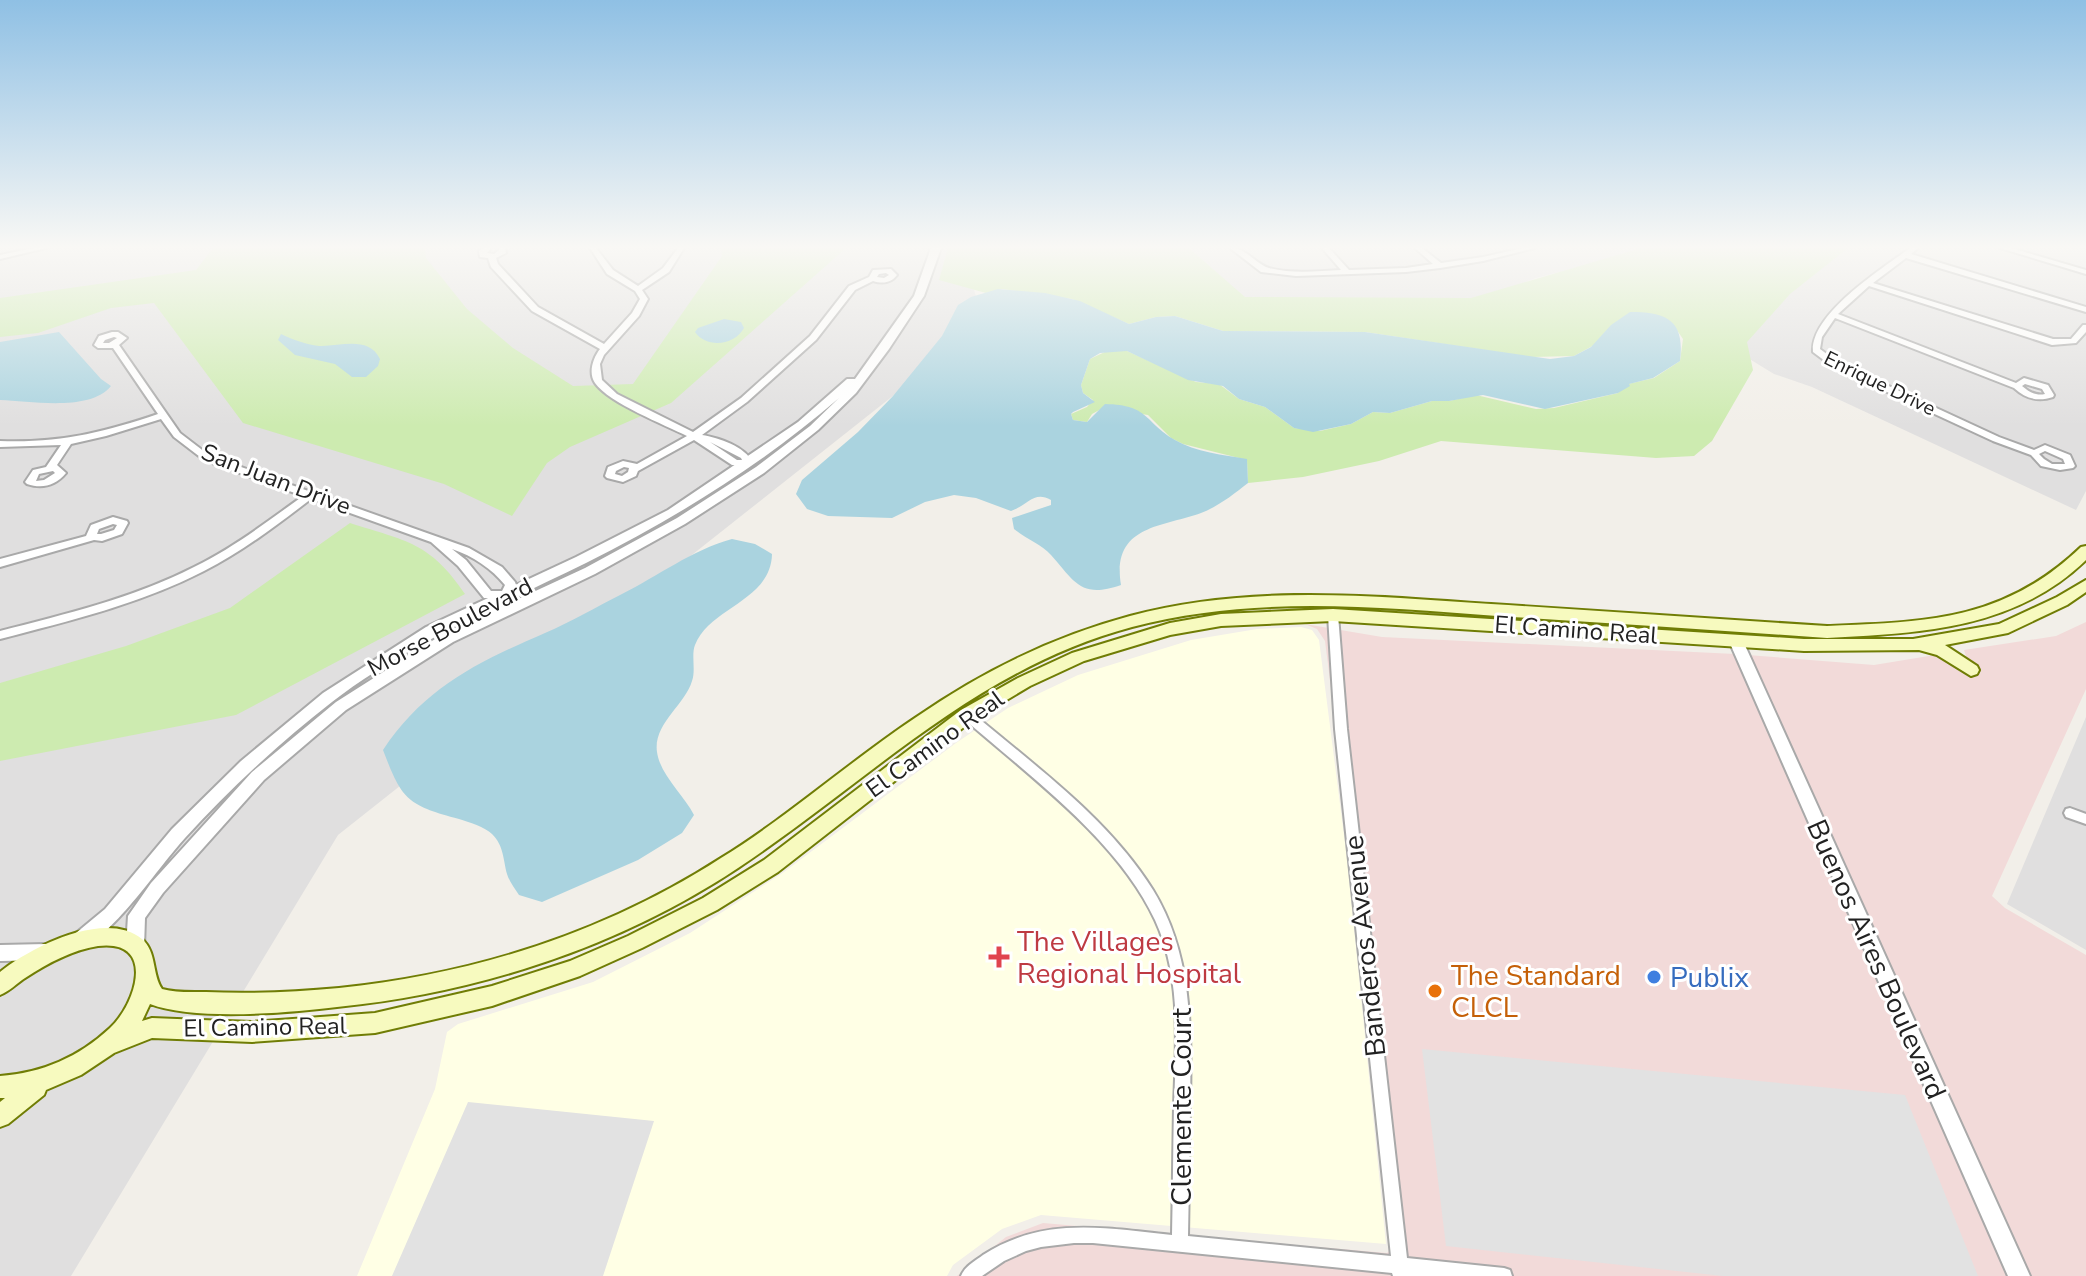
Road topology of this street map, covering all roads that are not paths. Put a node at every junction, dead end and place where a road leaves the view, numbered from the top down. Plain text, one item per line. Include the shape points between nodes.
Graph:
1 (534, 308) edge
2 (639, 308) edge
3 (837, 308) edge
4 (911, 308) edge
5 (1842, 308) edge
6 (1943, 308) edge
7 (1833, 315) junction
8 (2086, 327) edge
9 (115, 345) dead end
10 (605, 348) junction
11 (2017, 386) dead end
12 (164, 415) junction
13 (694, 436) junction
14 (67, 443) junction
15 (0, 444) edge
16 (2034, 453) dead end
17 (754, 467) junction
18 (50, 468) dead end
19 (635, 469) dead end
20 (310, 495) junction
21 (93, 537) dead end
22 (435, 540) junction
23 (2086, 551) edge
24 (0, 563) edge
25 (2086, 585) edge
26 (509, 600) junction
27 (1331, 607) junction
28 (1727, 624) junction
29 (0, 635) edge
30 (1959, 638) junction
31 (1736, 641) junction
32 (1913, 645) junction
33 (952, 701) junction
34 (967, 715) junction
35 (2070, 813) dead end
36 (2086, 819) edge
37 (178, 834) junction
38 (201, 839) junction
39 (626, 920) junction
40 (82, 940) junction
41 (635, 942) junction
42 (135, 947) junction
43 (46, 952) junction
44 (0, 953) edge
45 (146, 984) junction
46 (0, 985) edge
47 (421, 988) junction
48 (418, 1014) junction
49 (106, 1045) junction
50 (42, 1082) junction
51 (0, 1087) edge
52 (0, 1116) edge
53 (1180, 1245) junction
54 (1400, 1270) edge
55 (969, 1276) edge
56 (1504, 1276) edge
57 (2019, 1276) edge

1 - 10 street
2 - 10 street
3 - 13 street via 772,378
4 - 17 street, Morse Boulevard via 852,391
5 - 7 street, Enrique Drive
6 - 8 street via 2052,342 2073,341
7 - 11 street
7 - 16 street, Enrique Drive via 1815,346 1825,359
9 - 12 street, San Juan Drive
10 - 13 street via 595,372 604,388
12 - 14 street
12 - 20 street, San Juan Drive via 185,443 207,458
13 - 17 street via 735,463
13 - 19 street
14 - 15 street
14 - 18 street
17 - 26 street, Morse Boulevard via 639,546
20 - 22 street, San Juan Drive
20 - 29 street via 225,555 176,581 136,598
21 - 24 street
22 - 26 street, San Juan Drive via 488,595
22 - 26 street, San Juan Drive via 498,570 511,585
23 - 28 main road, El Camino Real via 2035,592 1954,620 1827,632
25 - 30 main road, El Camino Real via 2002,629
26 - 37 street, Morse Boulevard via 431,631 328,697 246,765
26 - 38 street, Morse Boulevard via 341,706 258,776
27 - 28 main road, El Camino Real
27 - 31 main road, El Camino Real
27 - 33 main road, El Camino Real via 1257,599 1150,615 1060,644
27 - 34 main road, El Camino Real via 1159,632 1078,657
27 - 54 street, Banderos Avenue
28 - 31 main road
30 - 32 main road, El Camino Real
30 - 32 main road via 1956,649 1971,670 1941,650
31 - 32 main road, El Camino Real
31 - 57 street, Buenos Aires Boulevard
33 - 34 main road
33 - 39 main road, El Camino Real via 751,850
34 - 41 main road, El Camino Real via 771,866
34 - 53 street, Clemente Court via 1100,833 1149,895 1167,931 1180,973 1184,1024
35 - 36 street
37 - 38 street
37 - 40 street, Morse Boulevard via 111,914
38 - 42 street, Morse Boulevard via 137,916
39 - 41 main road
39 - 47 main road, El Camino Real via 561,947
40 - 42 main road via 113,938
40 - 43 main road
41 - 48 main road, El Camino Real via 560,974
42 - 45 main road via 146,963
43 - 44 street
43 - 46 main road
45 - 47 main road, El Camino Real via 168,1001 222,1003 312,1002
45 - 49 main road via 133,1014
47 - 48 main road
48 - 49 main road, El Camino Real via 291,1031 152,1028
49 - 50 main road via 71,1070
50 - 51 main road
50 - 52 main road
53 - 54 street
53 - 55 street via 1058,1234 999,1252
54 - 56 street

